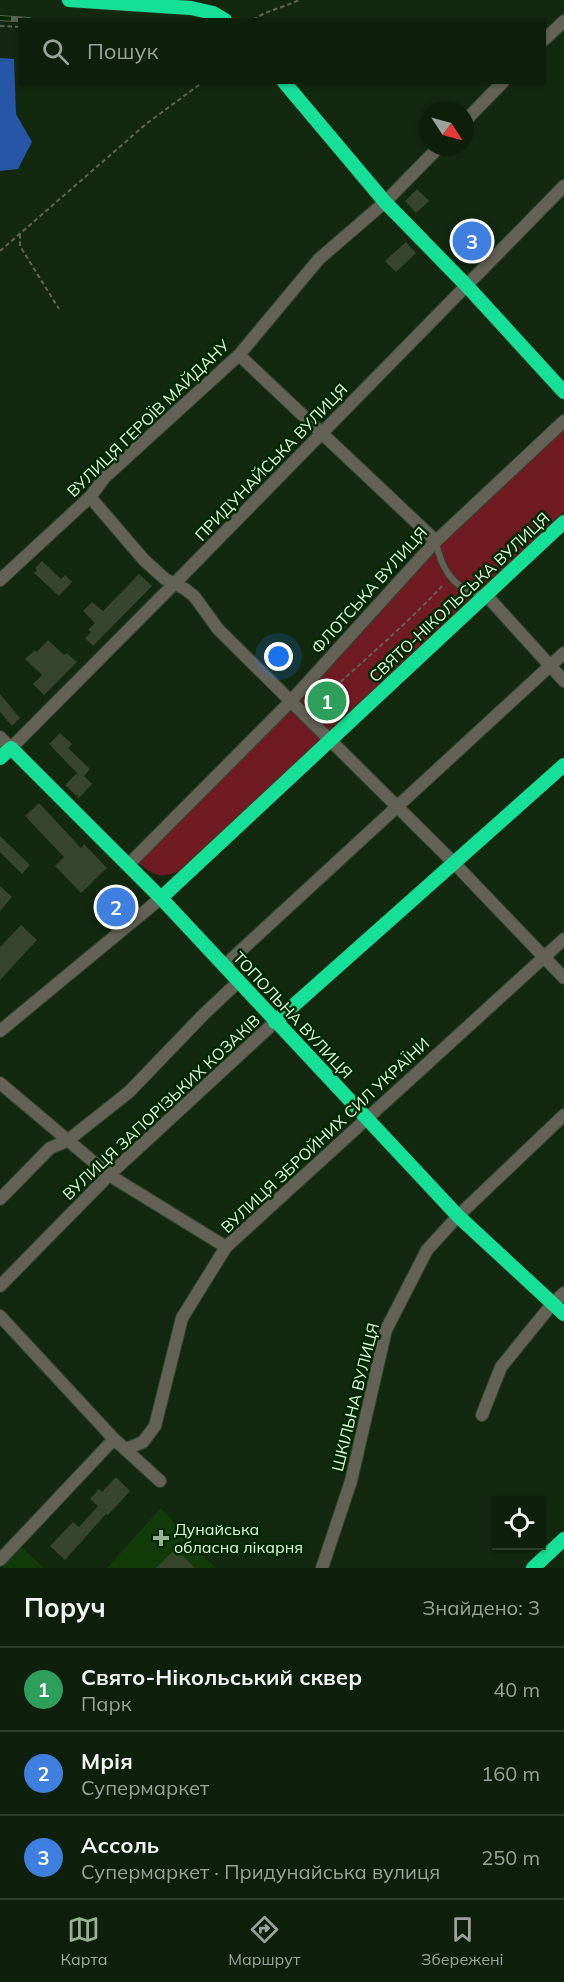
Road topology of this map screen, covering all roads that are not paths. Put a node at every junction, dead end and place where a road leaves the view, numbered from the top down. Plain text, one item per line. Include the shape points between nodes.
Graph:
1 (69, 0) edge
2 (222, 18) edge
3 (564, 21) edge
4 (546, 38) edge
5 (286, 84) edge
6 (501, 84) edge
7 (474, 112) edge
8 (430, 156) edge
9 (564, 186) edge
10 (385, 202) junction
11 (467, 286) junction
12 (239, 355) junction
13 (564, 392) edge
14 (564, 421) edge
15 (321, 434) junction
16 (90, 497) junction
17 (564, 522) edge
18 (435, 541) junction
19 (0, 580) edge
20 (174, 584) junction
21 (486, 595) junction
22 (564, 653) edge
23 (550, 667) junction
24 (564, 681) edge
25 (290, 702) junction
26 (0, 737) edge
27 (329, 740) junction
28 (11, 748) junction
29 (0, 758) edge
30 (564, 765) edge
31 (396, 807) junction
32 (454, 863) junction
33 (128, 866) junction
34 (161, 898) junction
35 (564, 939) edge
36 (543, 957) junction
37 (224, 966) junction
38 (564, 978) edge
39 (238, 982) junction
40 (275, 1022) junction
41 (0, 1031) edge
42 (0, 1083) edge
43 (564, 1115) edge
44 (367, 1118) junction
45 (67, 1141) junction
46 (109, 1175) junction
47 (0, 1199) edge
48 (458, 1216) junction
49 (226, 1247) junction
50 (0, 1286) edge
51 (564, 1293) edge
52 (553, 1303) junction
53 (564, 1314) edge
54 (0, 1316) edge
55 (482, 1415) dead end
56 (114, 1439) junction
57 (126, 1449) junction
58 (160, 1481) dead end
59 (564, 1539) edge
60 (0, 1560) edge
61 (322, 1568) edge
62 (533, 1568) edge

1 - 2 main road via 191,8
3 - 4 street
5 - 10 main road
6 - 7 street
8 - 10 street, ВУЛИЦЯ ГЕРОЇВ МАЙДАНУ
9 - 11 street, ПРИДУНАЙСЬКА ВУЛИЦЯ
10 - 11 main road
10 - 12 street, ВУЛИЦЯ ГЕРОЇВ МАЙДАНУ via 319,259
11 - 13 main road
11 - 15 street, ПРИДУНАЙСЬКА ВУЛИЦЯ
12 - 15 street
12 - 16 street, ВУЛИЦЯ ГЕРОЇВ МАЙДАНУ via 105,477
14 - 18 street, ФЛОТСЬКА ВУЛИЦЯ
15 - 18 street
15 - 20 street, ПРИДУНАЙСЬКА ВУЛИЦЯ
16 - 19 street, ВУЛИЦЯ ГЕРОЇВ МАЙДАНУ
16 - 20 street via 144,560
17 - 21 main road, СВЯТО-НІКОЛЬСЬКА ВУЛИЦЯ
18 - 21 lane via 443,568 451,577 464,589
18 - 25 street, ФЛОТСЬКА ВУЛИЦЯ
20 - 25 street via 194,596 212,623
20 - 28 street, ПРИДУНАЙСЬКА ВУЛИЦЯ
21 - 23 street
21 - 27 main road, СВЯТО-НІКОЛЬСЬКА ВУЛИЦЯ
22 - 23 street
23 - 24 street
23 - 31 street
25 - 27 street
25 - 33 street, ФЛОТСЬКА ВУЛИЦЯ
26 - 28 street, ТОПОЛЬНА ВУЛИЦЯ
27 - 31 street
27 - 34 main road, СВЯТО-НІКОЛЬСЬКА ВУЛИЦЯ
28 - 29 main road, ПРИДУНАЙСЬКА ВУЛИЦЯ
28 - 33 main road, ТОПОЛЬНА ВУЛИЦЯ
30 - 32 main road, ВУЛИЦЯ ЗАПОРІЗЬКИХ КОЗАКІВ
31 - 32 street
31 - 37 street
32 - 36 street
32 - 40 main road, ВУЛИЦЯ ЗАПОРІЗЬКИХ КОЗАКІВ
33 - 34 main road, ТОПОЛЬНА ВУЛИЦЯ
34 - 37 main road, ТОПОЛЬНА ВУЛИЦЯ
34 - 41 street, СВЯТО-НІКОЛЬСЬКА ВУЛИЦЯ
35 - 36 street, ВУЛИЦЯ ЗБРОЙНИХ СИЛ УКРАЇНИ
36 - 38 street
36 - 44 street, ВУЛИЦЯ ЗБРОЙНИХ СИЛ УКРАЇНИ
37 - 39 main road, ТОПОЛЬНА ВУЛИЦЯ
39 - 40 main road, ТОПОЛЬНА ВУЛИЦЯ
39 - 45 street via 129,1092
40 - 44 main road, ТОПОЛЬНА ВУЛИЦЯ
40 - 46 street, ВУЛИЦЯ ЗАПОРІЗЬКИХ КОЗАКІВ
42 - 45 street
43 - 48 street, ШКІЛЬНА ВУЛИЦЯ
44 - 48 main road, ТОПОЛЬНА ВУЛИЦЯ
44 - 49 street, ВУЛИЦЯ ЗБРОЙНИХ СИЛ УКРАЇНИ
45 - 46 street
45 - 47 street via 51,1148
46 - 49 street
46 - 50 street, ВУЛИЦЯ ЗАПОРІЗЬКИХ КОЗАКІВ
48 - 52 main road, ТОПОЛЬНА ВУЛИЦЯ
48 - 61 street, ШКІЛЬНА ВУЛИЦЯ via 427,1250 386,1330 351,1481
49 - 57 street, ВУЛИЦЯ ЗБРОЙНИХ СИЛ УКРАЇНИ via 182,1318 155,1426 143,1442
51 - 52 street
52 - 53 main road, ТОПОЛЬНА ВУЛИЦЯ
52 - 55 street via 501,1367
54 - 56 street
56 - 57 street
56 - 60 street
57 - 58 street
59 - 62 main road

